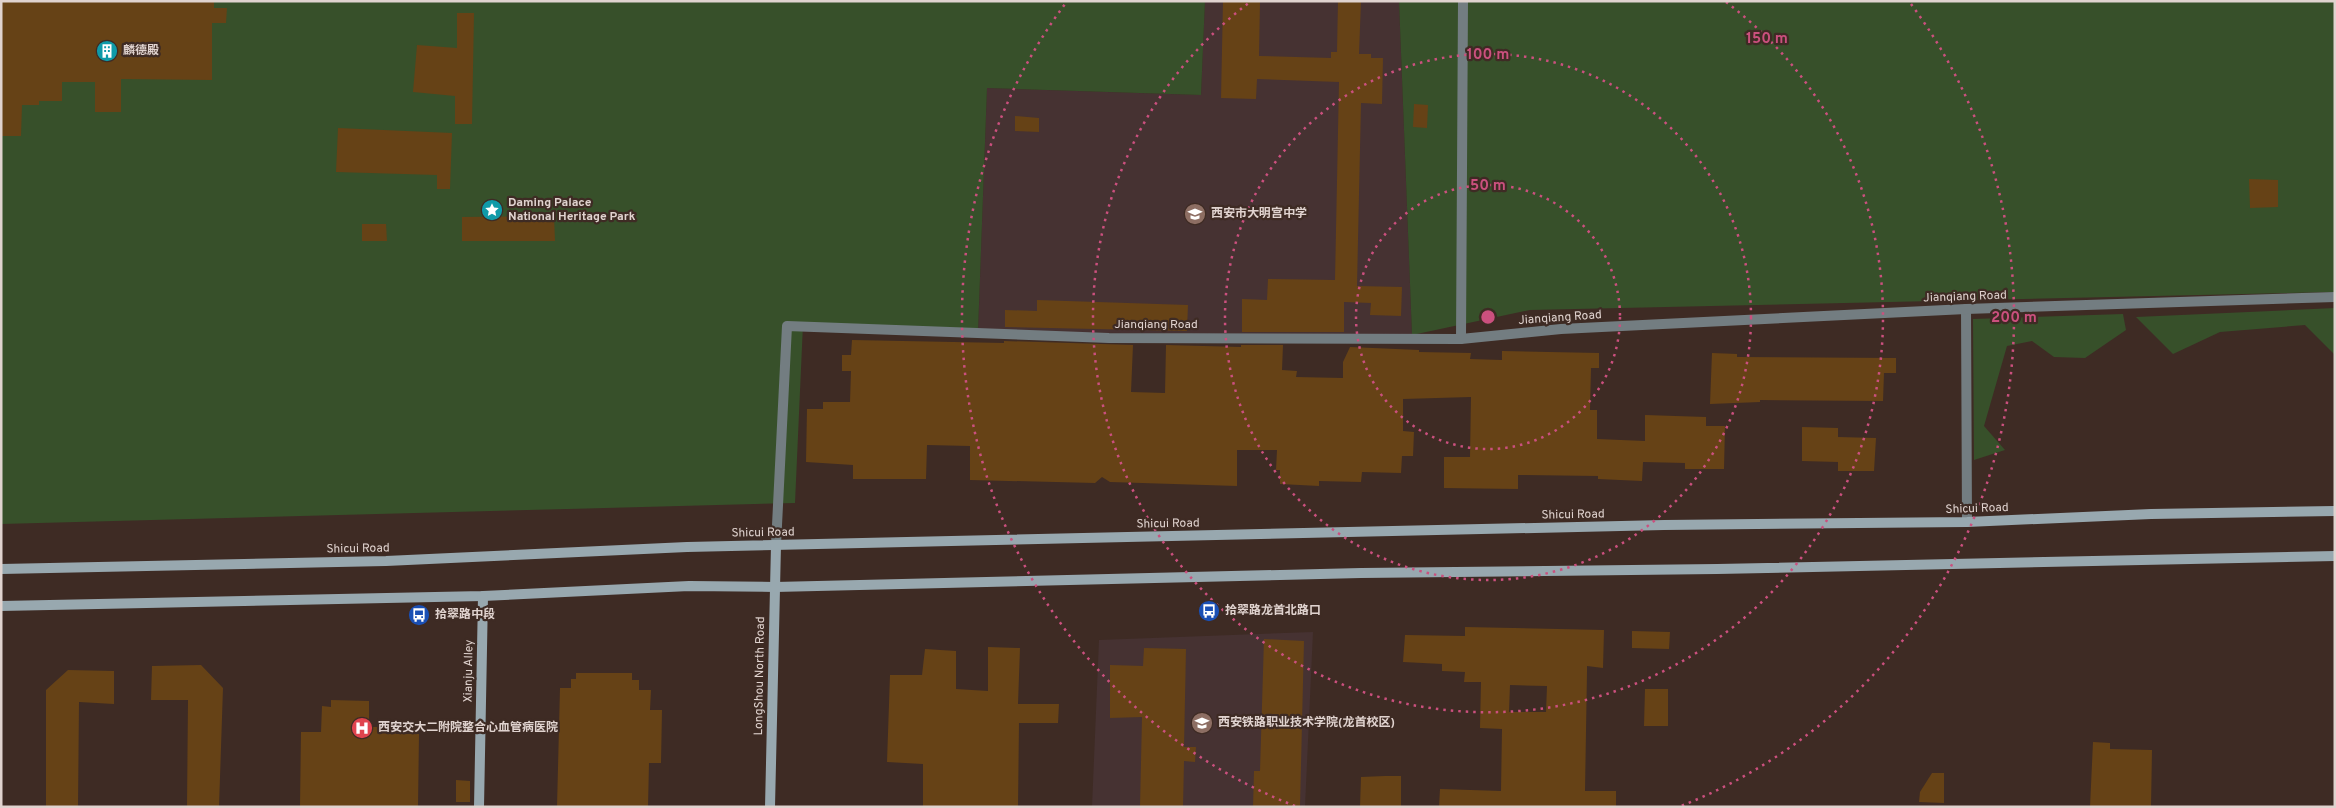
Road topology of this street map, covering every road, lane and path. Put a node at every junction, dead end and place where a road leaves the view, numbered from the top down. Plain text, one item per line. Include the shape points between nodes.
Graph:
1 (1463, 1) edge
2 (2335, 297) edge
3 (1966, 309) junction
4 (1461, 339) junction
5 (2335, 511) edge
6 (1967, 522) junction
7 (776, 545) junction
8 (2335, 556) edge
9 (1, 569) edge
10 (774, 587) junction
11 (483, 596) junction
12 (1, 606) edge
13 (479, 807) edge
14 (770, 807) edge

1 - 4 street
2 - 3 street, Jianqiang Road
3 - 4 street, Jianqiang Road via 1561,330
3 - 6 street
4 - 7 street, Jianqiang Road via 1110,338 787,326
5 - 6 main road, Shicui Road
6 - 7 main road, Shicui Road
7 - 9 main road, Shicui Road via 386,561
7 - 10 main road, LongShou North Road
8 - 10 main road
10 - 11 main road via 689,586
10 - 14 main road, LongShou North Road
11 - 12 main road
11 - 13 main road, Xianju Alley

